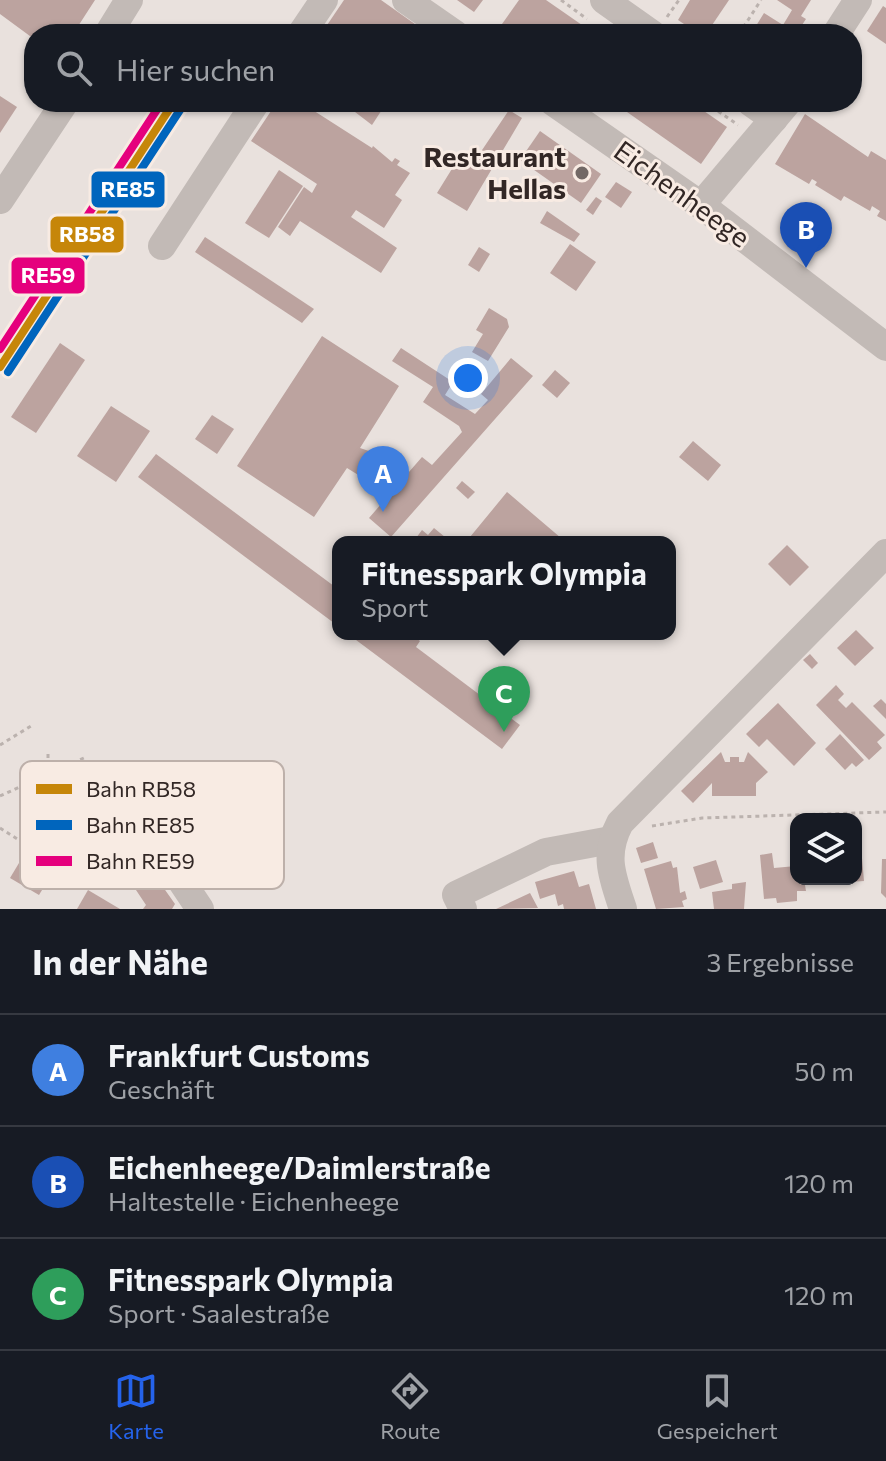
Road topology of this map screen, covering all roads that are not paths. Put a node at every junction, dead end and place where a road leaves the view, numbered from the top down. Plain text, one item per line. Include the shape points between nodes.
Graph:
1 (129, 0) edge
2 (324, 0) edge
3 (406, 0) edge
4 (858, 0) edge
5 (600, 13) edge
6 (114, 24) edge
7 (308, 24) edge
8 (441, 24) edge
9 (627, 24) edge
10 (842, 24) edge
11 (58, 112) edge
12 (249, 112) edge
13 (567, 112) edge
14 (773, 120) edge
15 (0, 200) edge
16 (701, 205) junction
17 (162, 246) dead end
18 (886, 347) edge
19 (886, 553) edge
20 (611, 840) junction
21 (187, 889) edge
22 (200, 909) edge
23 (463, 909) edge
24 (623, 909) edge

1 - 6 street
2 - 7 street
3 - 8 street
4 - 10 street
5 - 9 street
11 - 15 street
12 - 17 street
13 - 16 street, Eichenheege
14 - 16 street
16 - 18 street, Eichenheege
19 - 20 street via 634,806
20 - 23 street via 546,852 456,895
20 - 24 street via 609,865
21 - 22 street

